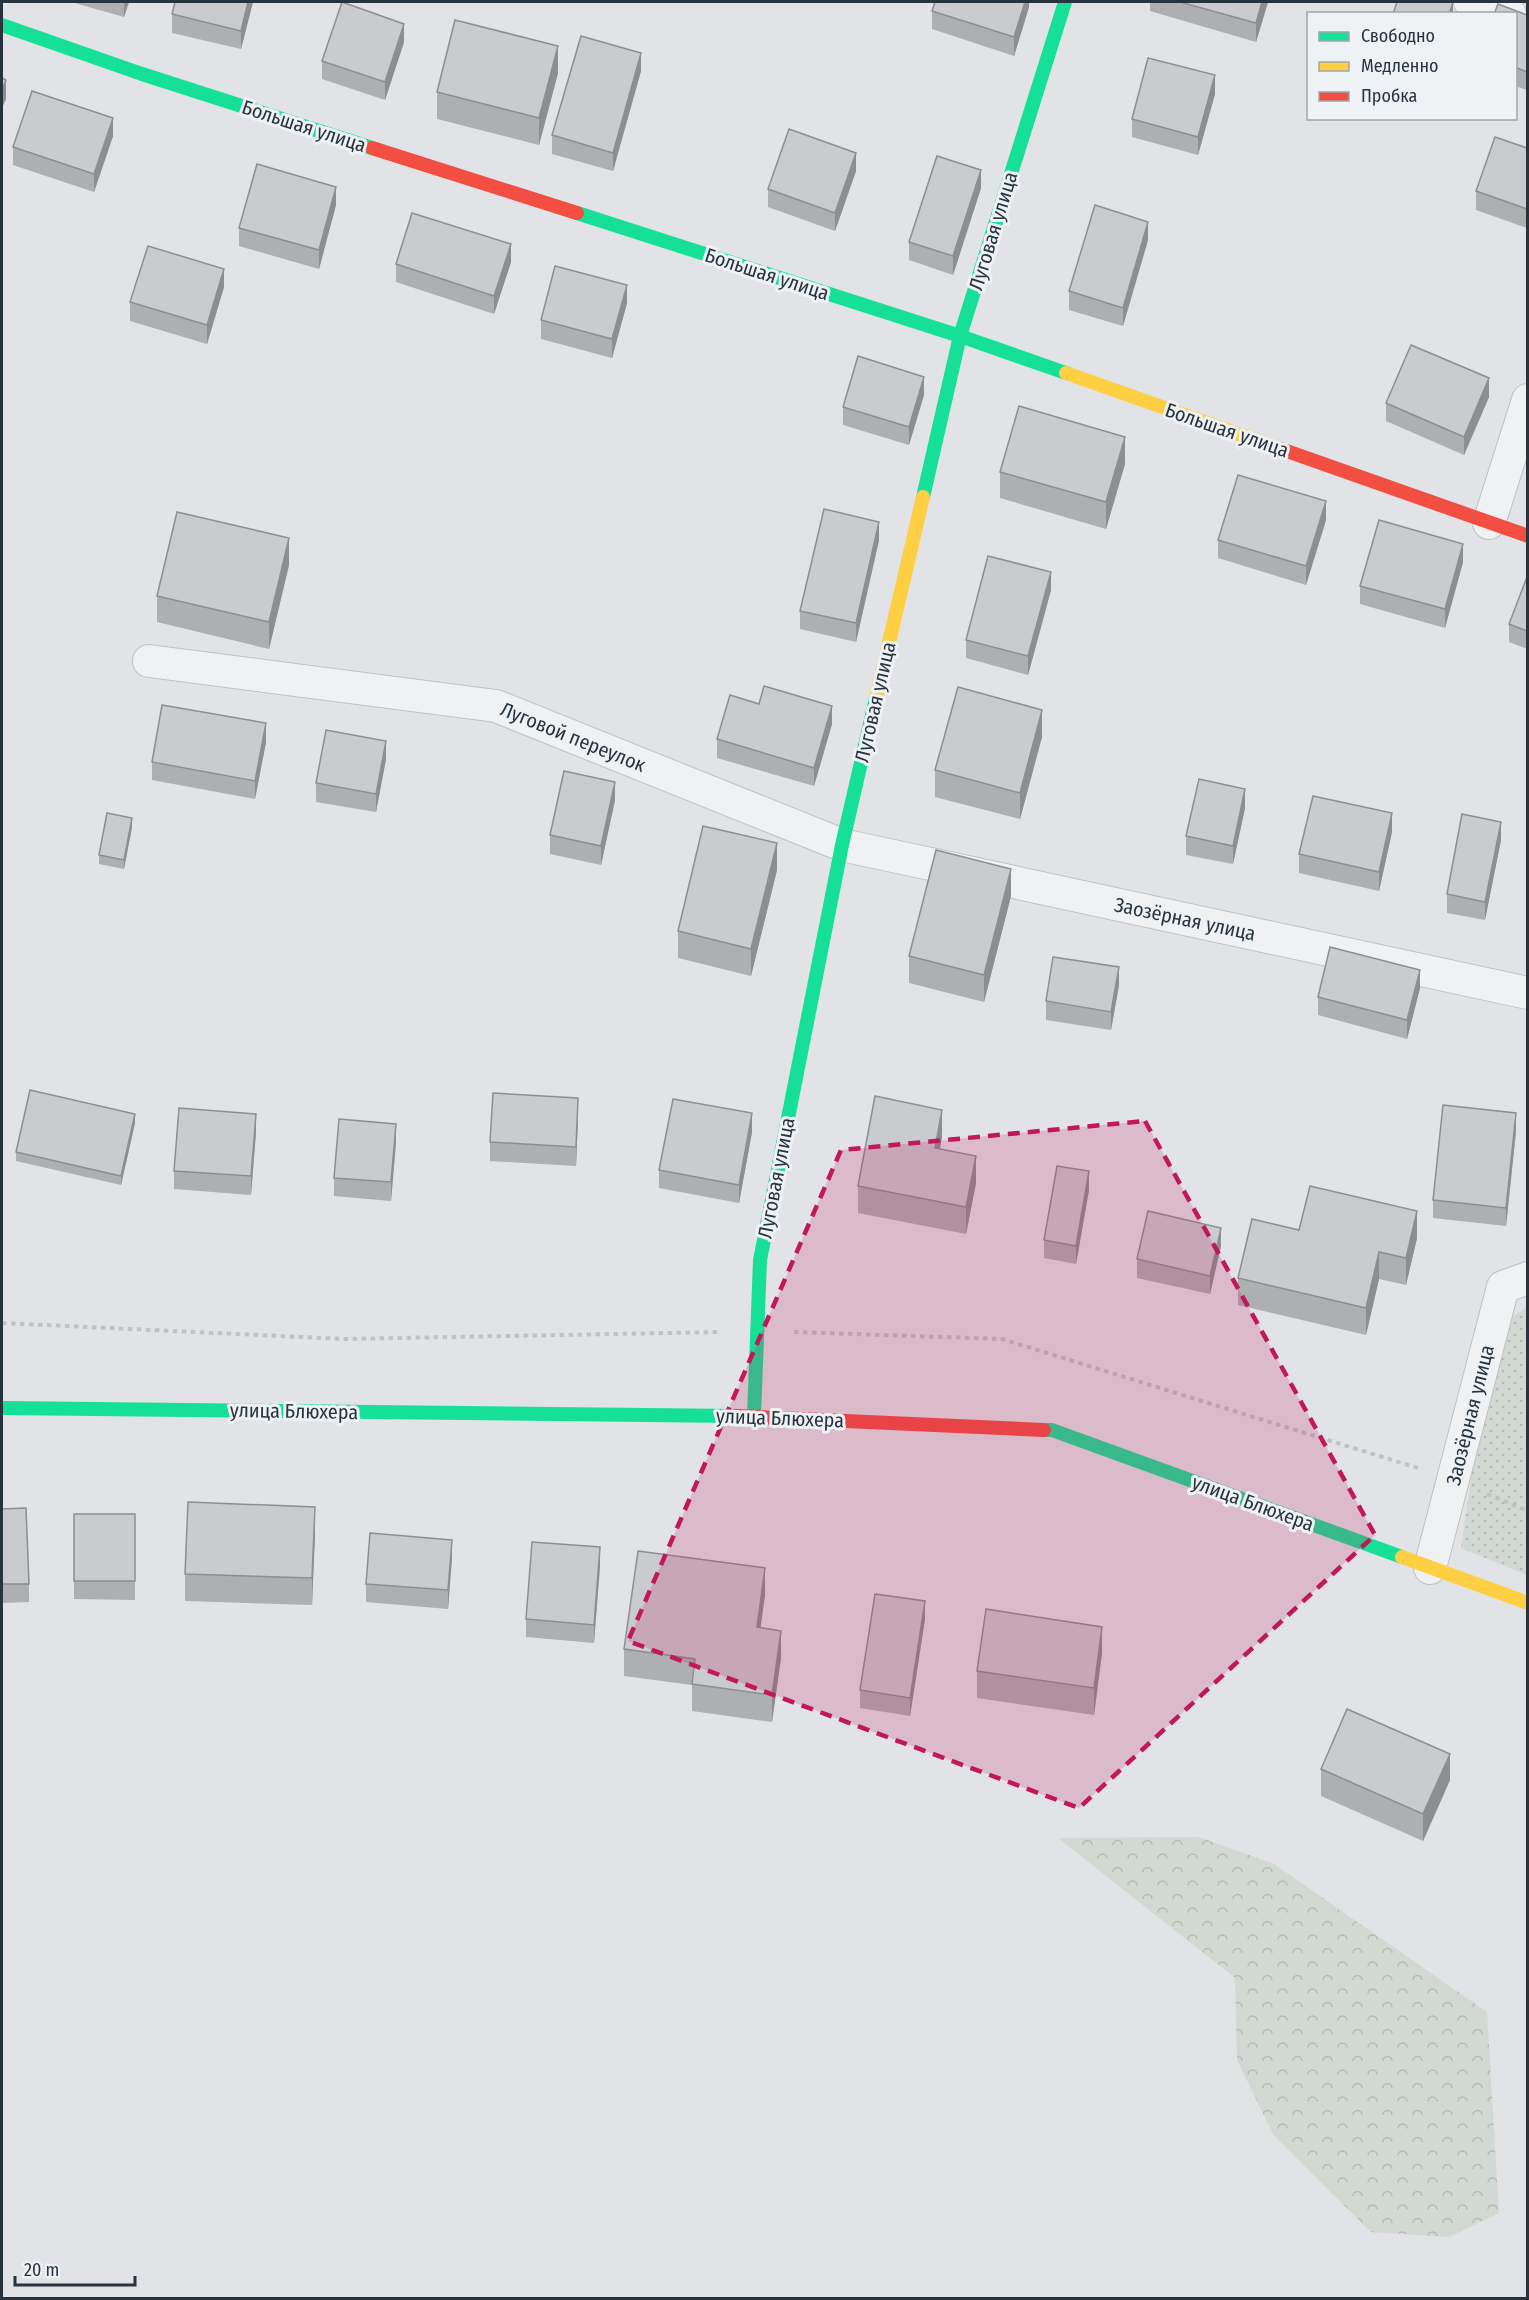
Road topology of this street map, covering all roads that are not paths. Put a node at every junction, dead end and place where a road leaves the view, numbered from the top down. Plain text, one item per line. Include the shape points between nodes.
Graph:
1 (1065, 2) edge
2 (1470, 2) edge
3 (1502, 12) edge
4 (2, 25) edge
5 (960, 336) junction
6 (1527, 400) edge
7 (1489, 523) junction
8 (1527, 536) edge
9 (149, 661) dead end
10 (842, 845) junction
11 (1527, 993) edge
12 (1527, 1278) edge
13 (2, 1408) edge
14 (754, 1416) junction
15 (1430, 1568) junction
16 (1527, 1603) edge

1 - 5 street, Луговая улица
2 - 3 street
4 - 5 street, Большая улица via 142,74
5 - 7 street, Большая улица
5 - 10 street, Луговая улица
6 - 7 street
7 - 8 street, Большая улица
9 - 10 street, Луговой переулок via 496,706
10 - 11 street, Заозёрная улица
10 - 14 street, Луговая улица via 760,1260
12 - 15 street, Заозёрная улица via 1503,1287
13 - 14 street, улица Блюхера
14 - 15 street, улица Блюхера via 1052,1430
15 - 16 street, улица Блюхера

